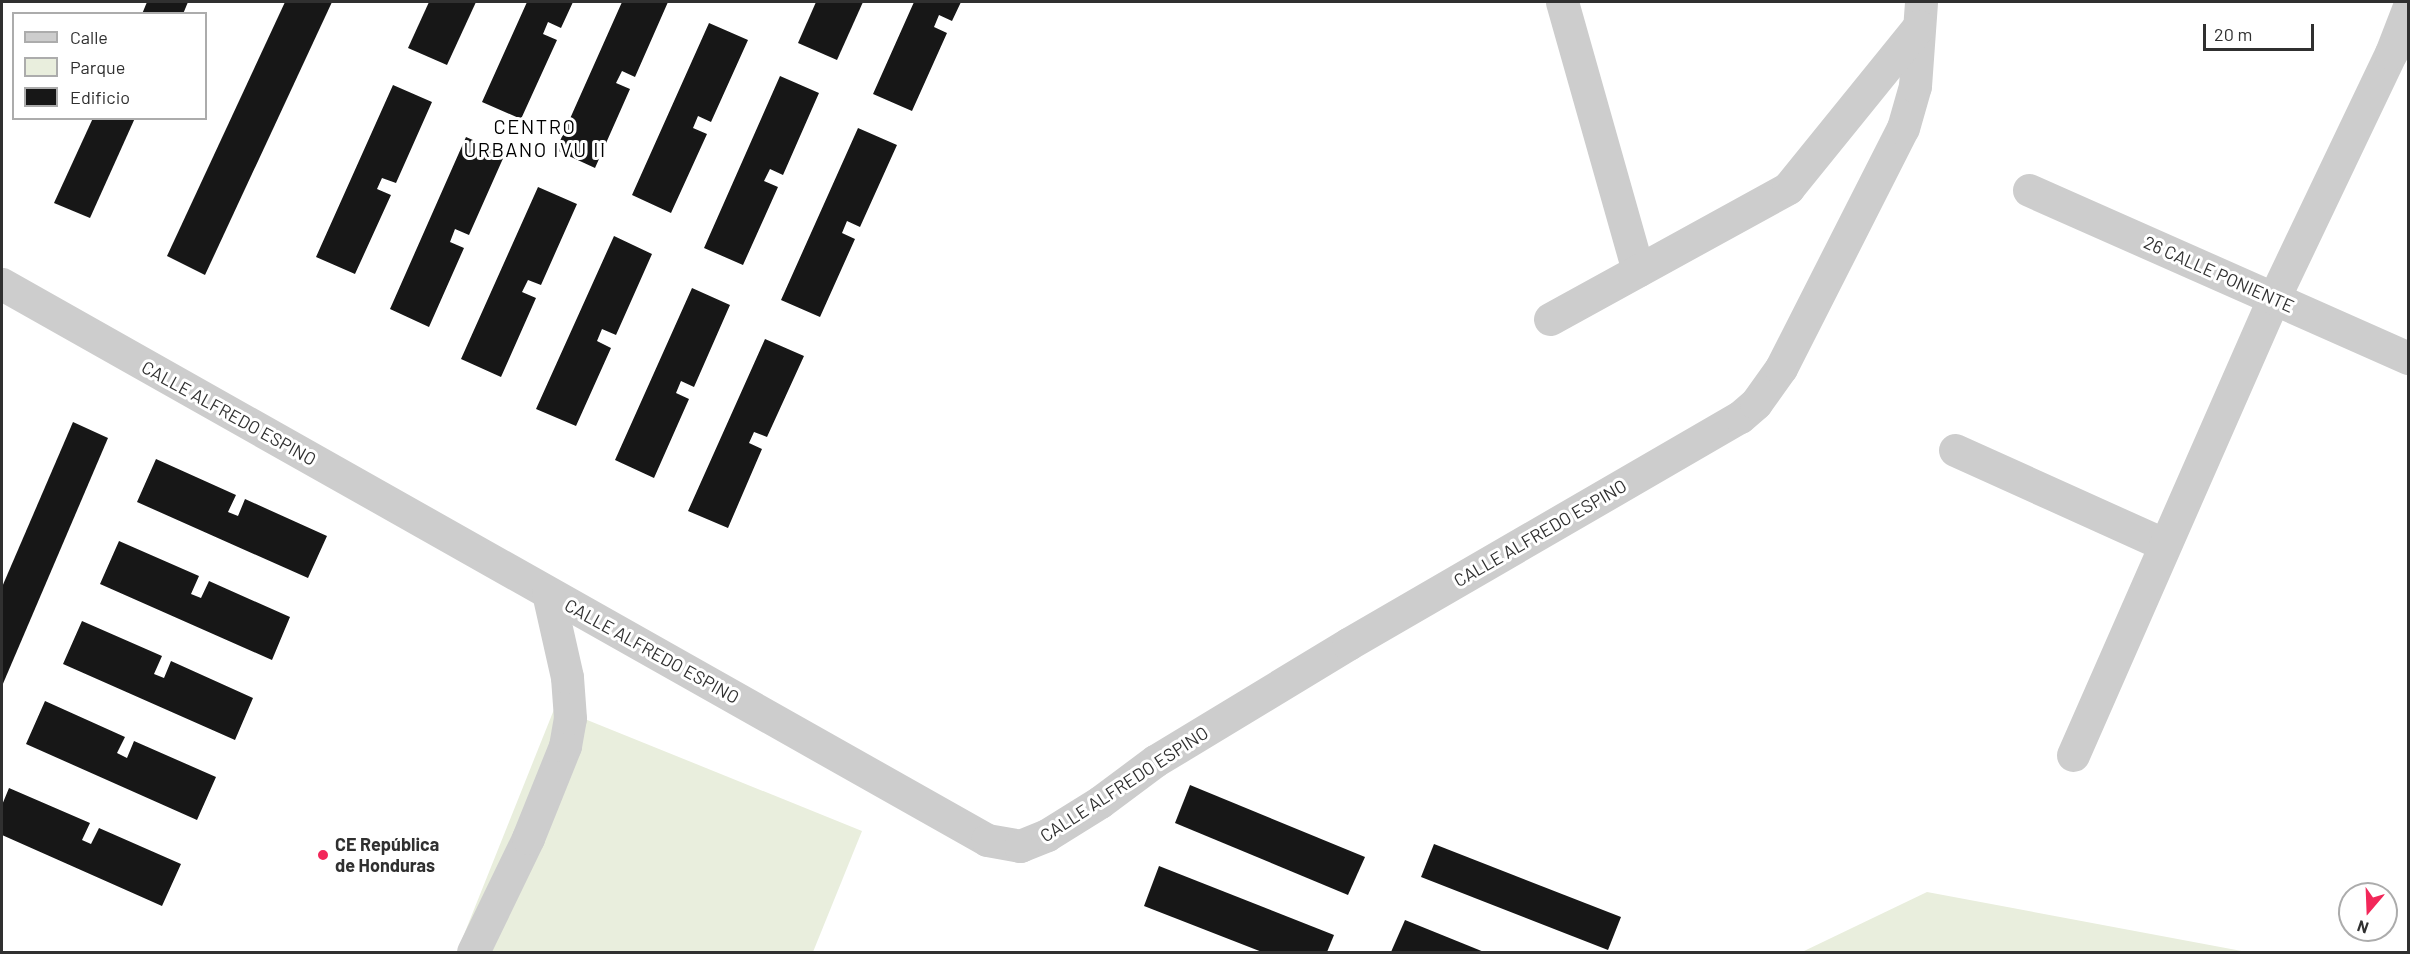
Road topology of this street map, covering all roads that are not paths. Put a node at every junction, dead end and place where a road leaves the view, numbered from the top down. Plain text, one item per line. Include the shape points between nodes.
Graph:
1 (1562, 2) edge
2 (2409, 9) edge
3 (1920, 14) edge
4 (2400, 57) edge
5 (2029, 190) dead end
6 (1638, 270) junction
7 (2, 284) edge
8 (2274, 298) junction
9 (1550, 319) dead end
10 (2409, 358) edge
11 (1955, 450) dead end
12 (2165, 545) junction
13 (548, 593) junction
14 (2073, 755) dead end
15 (473, 952) edge

1 - 6 street
2 - 4 street
3 - 6 street via 1788,188
3 - 13 street, CALLE ALFREDO ESPINO via 1915,86 1903,128 1781,368 1756,402 1733,421 1185,743 1039,840 1020,846 987,840
4 - 8 street
5 - 8 street, 26 CALLE PONIENTE
6 - 9 street
7 - 13 street, CALLE ALFREDO ESPINO
8 - 10 street, 26 CALLE PONIENTE
8 - 12 street
11 - 12 street
12 - 14 street
13 - 15 street via 567,677 570,718 565,746 528,838

